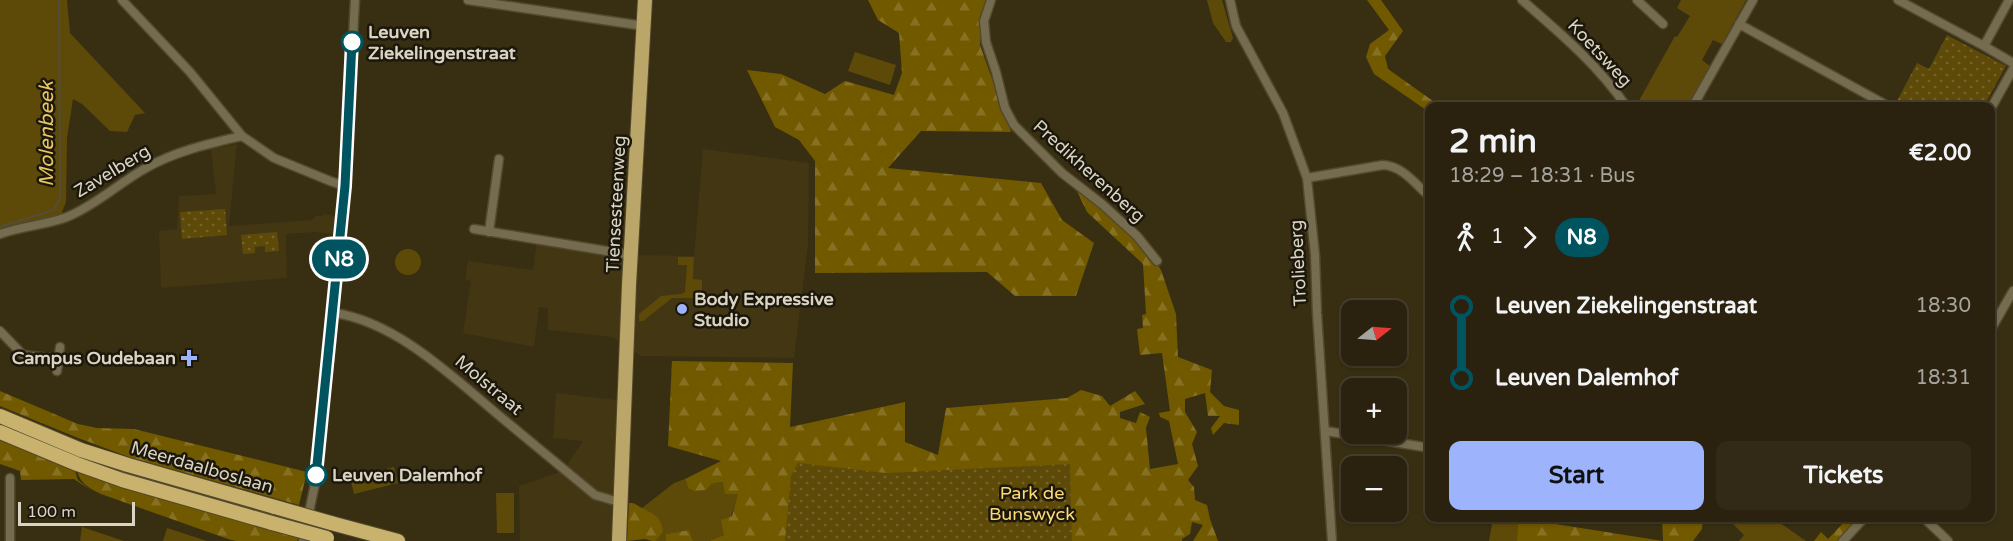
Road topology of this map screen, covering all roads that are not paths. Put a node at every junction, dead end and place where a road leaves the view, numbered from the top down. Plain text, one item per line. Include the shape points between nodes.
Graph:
1 (122, 0) edge
2 (355, 0) edge
3 (468, 0) edge
4 (645, 0) edge
5 (991, 0) edge
6 (1230, 0) edge
7 (1522, 0) edge
8 (1637, 0) edge
9 (1753, 0) edge
10 (1898, 0) edge
11 (2009, 0) edge
12 (1662, 24) dead end
13 (1739, 24) junction
14 (644, 26) junction
15 (1984, 46) junction
16 (2013, 63) edge
17 (2013, 69) edge
18 (1623, 102) edge
19 (1696, 102) edge
20 (1881, 102) edge
21 (1994, 102) edge
22 (242, 136) junction
23 (499, 159) dead end
24 (1307, 178) junction
25 (345, 186) junction
26 (1425, 193) edge
27 (474, 229) dead end
28 (489, 232) junction
29 (0, 234) edge
30 (631, 255) junction
31 (1157, 261) dead end
32 (2013, 291) edge
33 (334, 313) junction
34 (1995, 322) edge
35 (0, 331) edge
36 (60, 347) dead end
37 (58, 359) junction
38 (57, 371) dead end
39 (623, 411) junction
40 (0, 416) edge
41 (1326, 431) junction
42 (0, 432) edge
43 (1425, 447) edge
44 (10, 478) dead end
45 (612, 500) junction
46 (1860, 522) edge
47 (1928, 522) edge
48 (10, 540) edge
49 (332, 540) edge
50 (303, 541) edge
51 (398, 541) edge
52 (610, 541) edge
53 (619, 541) edge
54 (1332, 541) edge
55 (1843, 541) edge
56 (1948, 541) edge

1 - 22 street
2 - 25 street
3 - 14 street
4 - 14 main road, Tiensesteenweg
5 - 31 street, Predikherenberg via 984,21 986,42 1005,108 1014,125 1062,174 1137,236
6 - 24 street, Trolieberg via 1236,26 1283,113
7 - 18 street, Koetsweg via 1588,59
8 - 12 street
9 - 13 street
10 - 15 street
11 - 15 street
13 - 19 street
13 - 20 street
14 - 30 main road, Tiensesteenweg
15 - 16 street
17 - 21 street
22 - 25 street via 274,158
22 - 29 street, Zavelberg via 167,157 66,217
23 - 28 street
24 - 26 street via 1392,166
24 - 41 street, Trolieberg
25 - 33 street
27 - 28 street
28 - 30 street
30 - 39 main road, Tiensesteenweg
32 - 34 street
33 - 45 street, Molstraat via 360,318 406,343 451,375 595,495
33 - 50 street via 316,479
35 - 37 street via 22,355
36 - 37 street
37 - 38 street
39 - 45 main road, Tiensesteenweg via 614,449
39 - 53 main road, Tiensesteenweg
40 - 51 highway, Meerdaalboslaan, bridge via 118,462
41 - 43 street
41 - 54 street, Trolieberg
42 - 49 highway, Meerdaalboslaan, bridge via 122,480
44 - 48 street
45 - 52 main road, Tiensesteenweg
46 - 55 street
47 - 56 street

